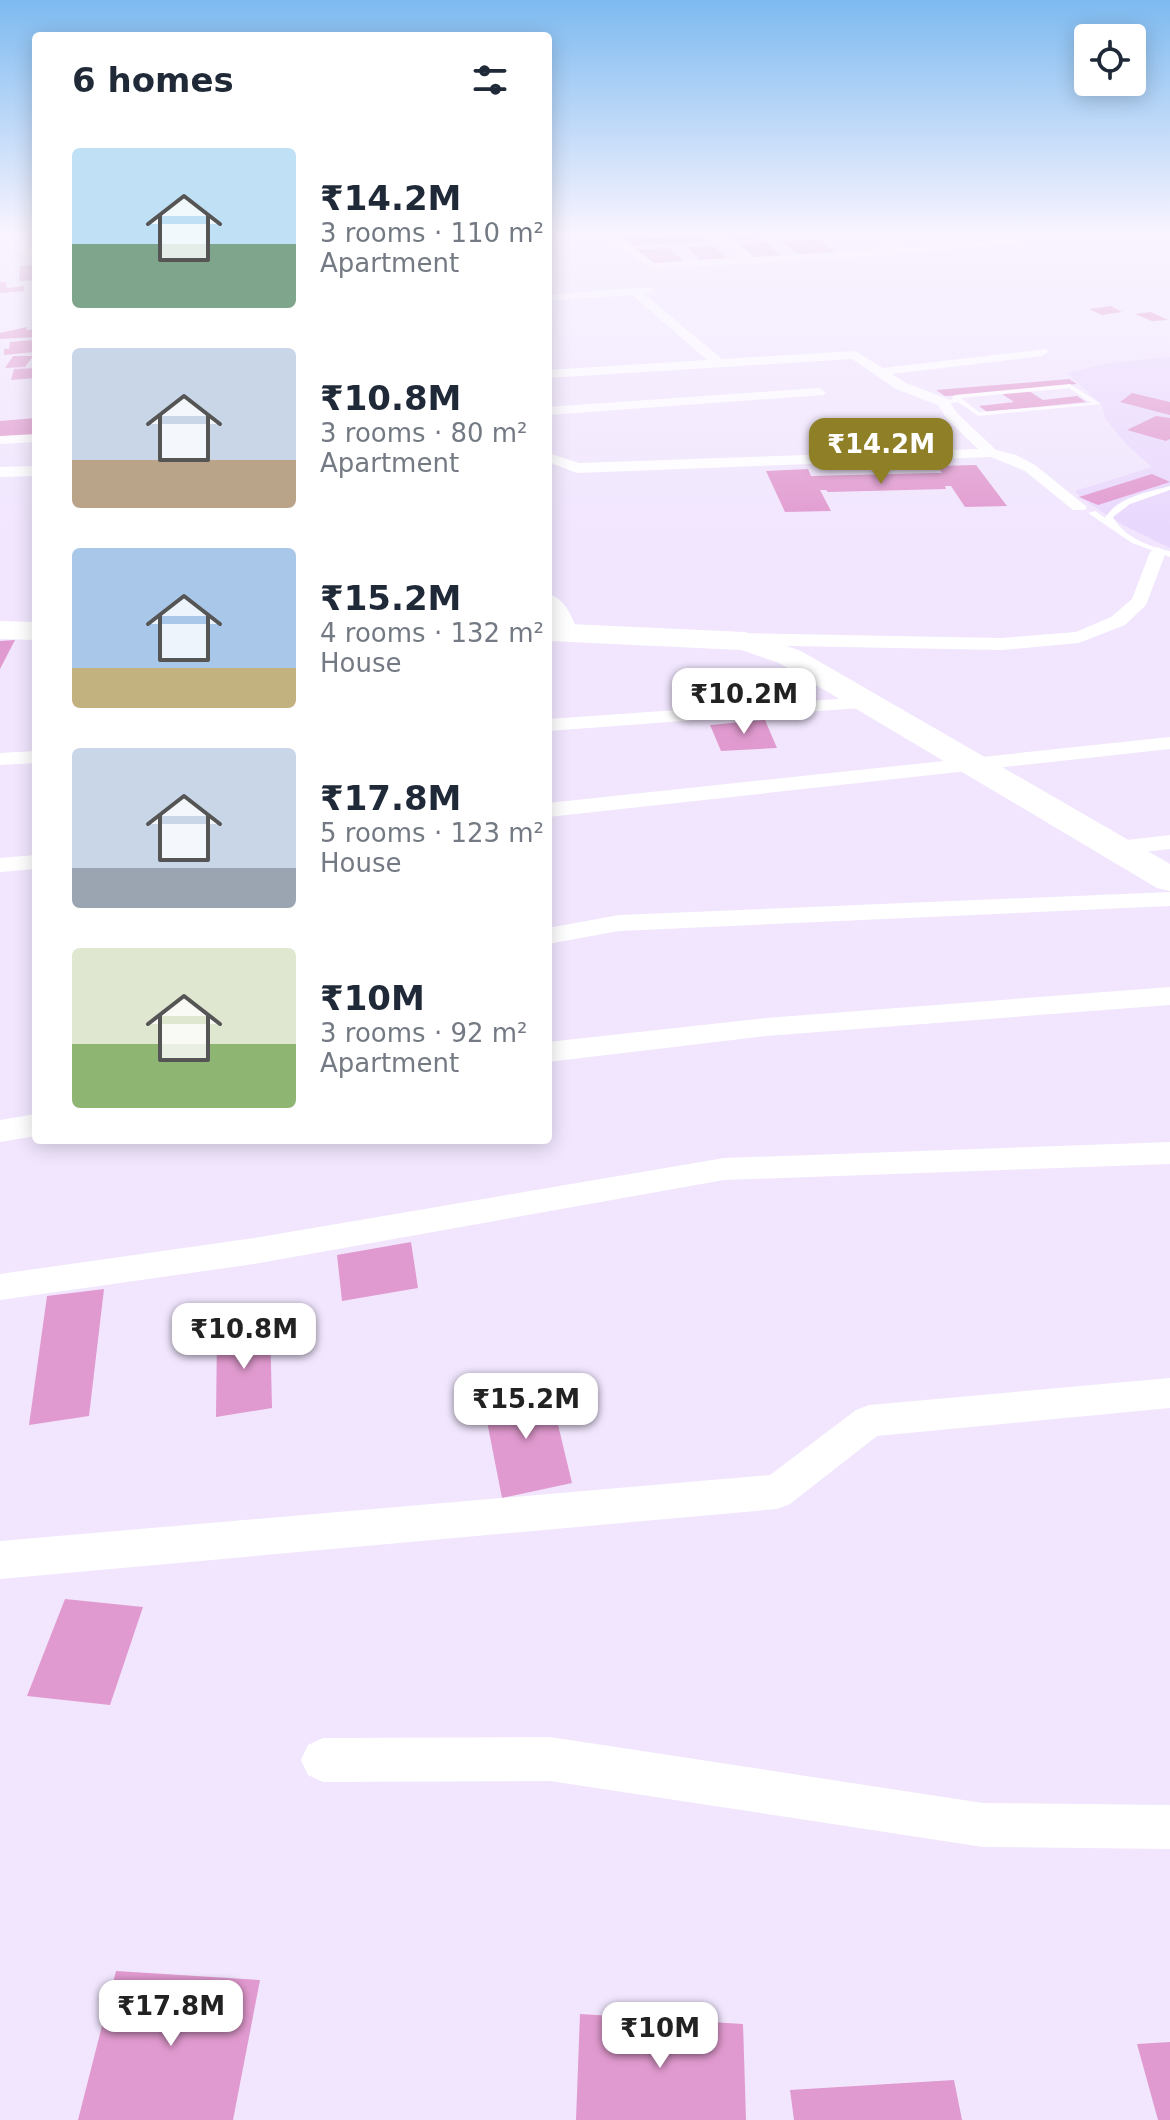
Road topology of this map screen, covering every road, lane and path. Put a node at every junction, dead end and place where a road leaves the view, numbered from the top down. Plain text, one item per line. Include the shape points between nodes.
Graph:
1 (682, 332) edge
2 (1042, 352) dead end
3 (559, 359) dead end
4 (718, 363) junction
5 (880, 372) junction
6 (580, 373) junction
7 (552, 374) edge
8 (819, 392) dead end
9 (959, 400) junction
10 (943, 402) junction
11 (552, 411) edge
12 (32, 438) edge
13 (0, 440) edge
14 (991, 453) junction
15 (552, 458) edge
16 (565, 463) junction
17 (552, 465) edge
18 (32, 471) edge
19 (0, 472) edge
20 (1170, 488) edge
21 (1085, 510) joint
22 (1116, 529) junction
23 (1164, 553) edge
24 (552, 606) edge
25 (0, 616) edge
26 (32, 617) edge
27 (0, 630) edge
28 (32, 631) edge
29 (557, 632) edge
30 (726, 638) junction
31 (867, 703) junction
32 (552, 725) edge
33 (1170, 743) edge
34 (32, 757) edge
35 (0, 759) edge
36 (977, 766) junction
37 (552, 810) edge
38 (1170, 842) edge
39 (1118, 848) junction
40 (32, 862) edge
41 (0, 865) edge
42 (1170, 880) edge
43 (1170, 899) edge
44 (552, 935) edge
45 (1170, 996) edge
46 (552, 1052) edge
47 (32, 1126) edge
48 (0, 1131) edge
49 (1170, 1153) edge
50 (0, 1287) edge
51 (1170, 1393) edge
52 (0, 1560) edge
53 (323, 1760) dead end
54 (1170, 1827) edge

1 - 4 street
2 - 5 street
3 - 6 street
4 - 5 street via 855,355
4 - 6 street
5 - 10 street via 906,389
6 - 7 street
8 - 11 street
9 - 9 lane via 955,397 1070,386 1098,404 978,414
9 - 10 lane
10 - 14 street
12 - 13 street
14 - 16 street via 577,468
14 - 21 street via 1030,468
15 - 16 street
16 - 17 street
18 - 19 street
20 - 22 lane via 1113,510 1109,517
21 - 22 lane
22 - 23 lane
23 - 30 street via 1140,601 1118,621 1079,637 1002,644
24 - 29 street via 560,615
25 - 26 main road
27 - 28 main road
29 - 30 main road
30 - 31 main road via 790,657
31 - 32 street
31 - 36 main road
33 - 36 street
34 - 35 street
36 - 37 street
36 - 39 main road
38 - 39 street
39 - 42 main road
40 - 41 street
43 - 44 street via 619,923
45 - 46 street via 766,1027
47 - 48 street
49 - 50 street via 724,1169 254,1251
51 - 52 street via 869,1421 777,1492
53 - 54 street via 550,1759 983,1825

